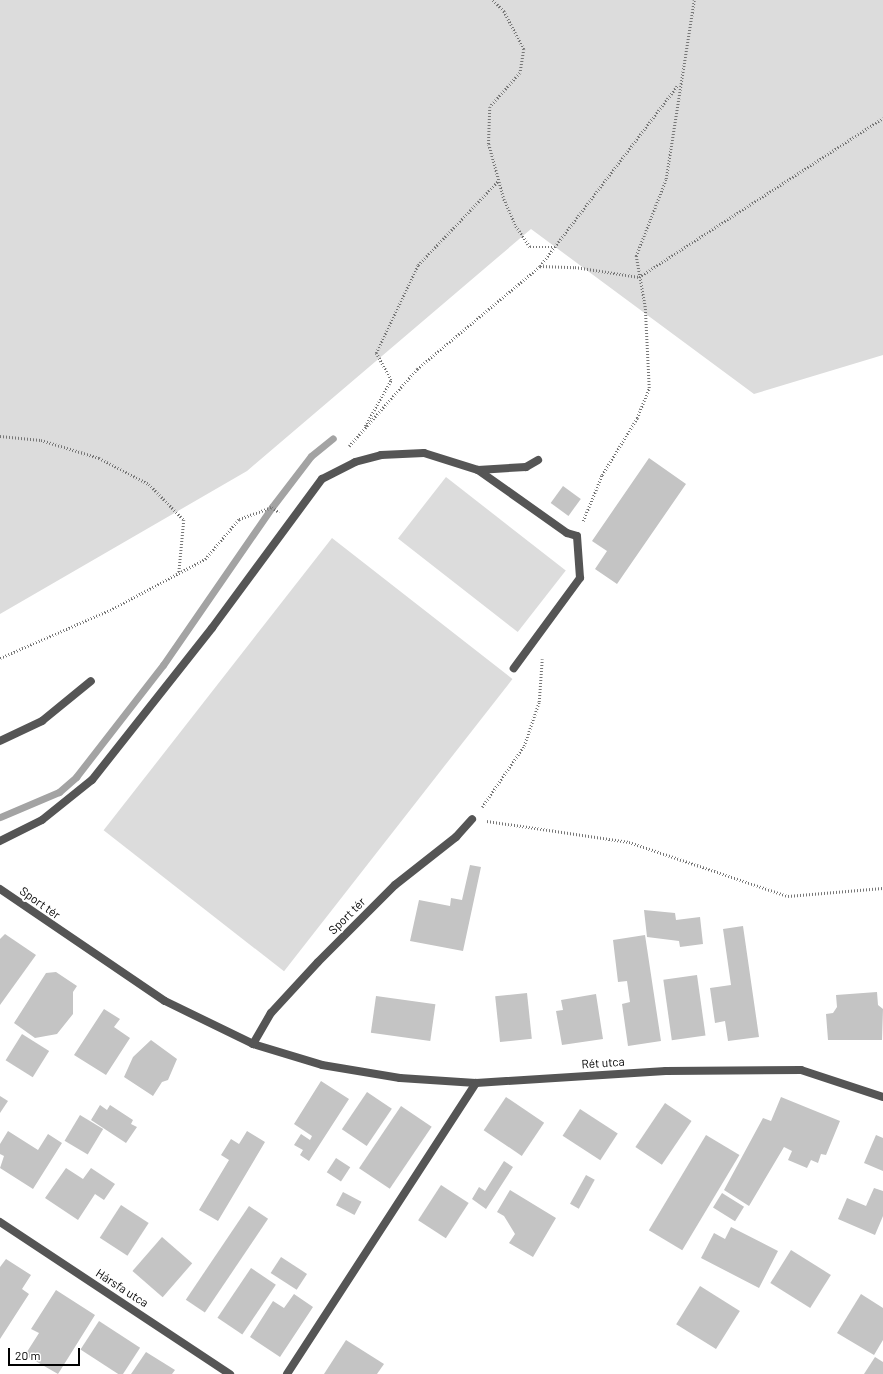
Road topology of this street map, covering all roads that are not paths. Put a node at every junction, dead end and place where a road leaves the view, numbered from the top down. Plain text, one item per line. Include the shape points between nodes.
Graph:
1 (538, 460) dead end
2 (478, 470) junction
3 (514, 668) dead end
4 (91, 681) dead end
5 (0, 741) edge
6 (472, 819) road end
7 (0, 841) edge
8 (0, 889) edge
9 (253, 1044) junction
10 (322, 1065) joint
11 (476, 1083) junction
12 (883, 1097) edge
13 (0, 1222) edge
14 (230, 1374) edge
15 (286, 1374) edge

1 - 2 street via 526,467
2 - 3 street via 567,533 577,536 581,575
2 - 7 street via 424,453 381,455 355,462 322,479 289,520 212,628 92,780 42,820
4 - 5 street via 42,721
6 - 9 street, Sport tér via 456,837 395,885 324,956 271,1013
8 - 9 street, Sport tér via 165,1001
9 - 10 street, Sport tér
10 - 11 street, Rét utca via 400,1078
11 - 12 street, Rét utca via 666,1071 801,1070
11 - 15 street
13 - 14 street, Hársfa utca

